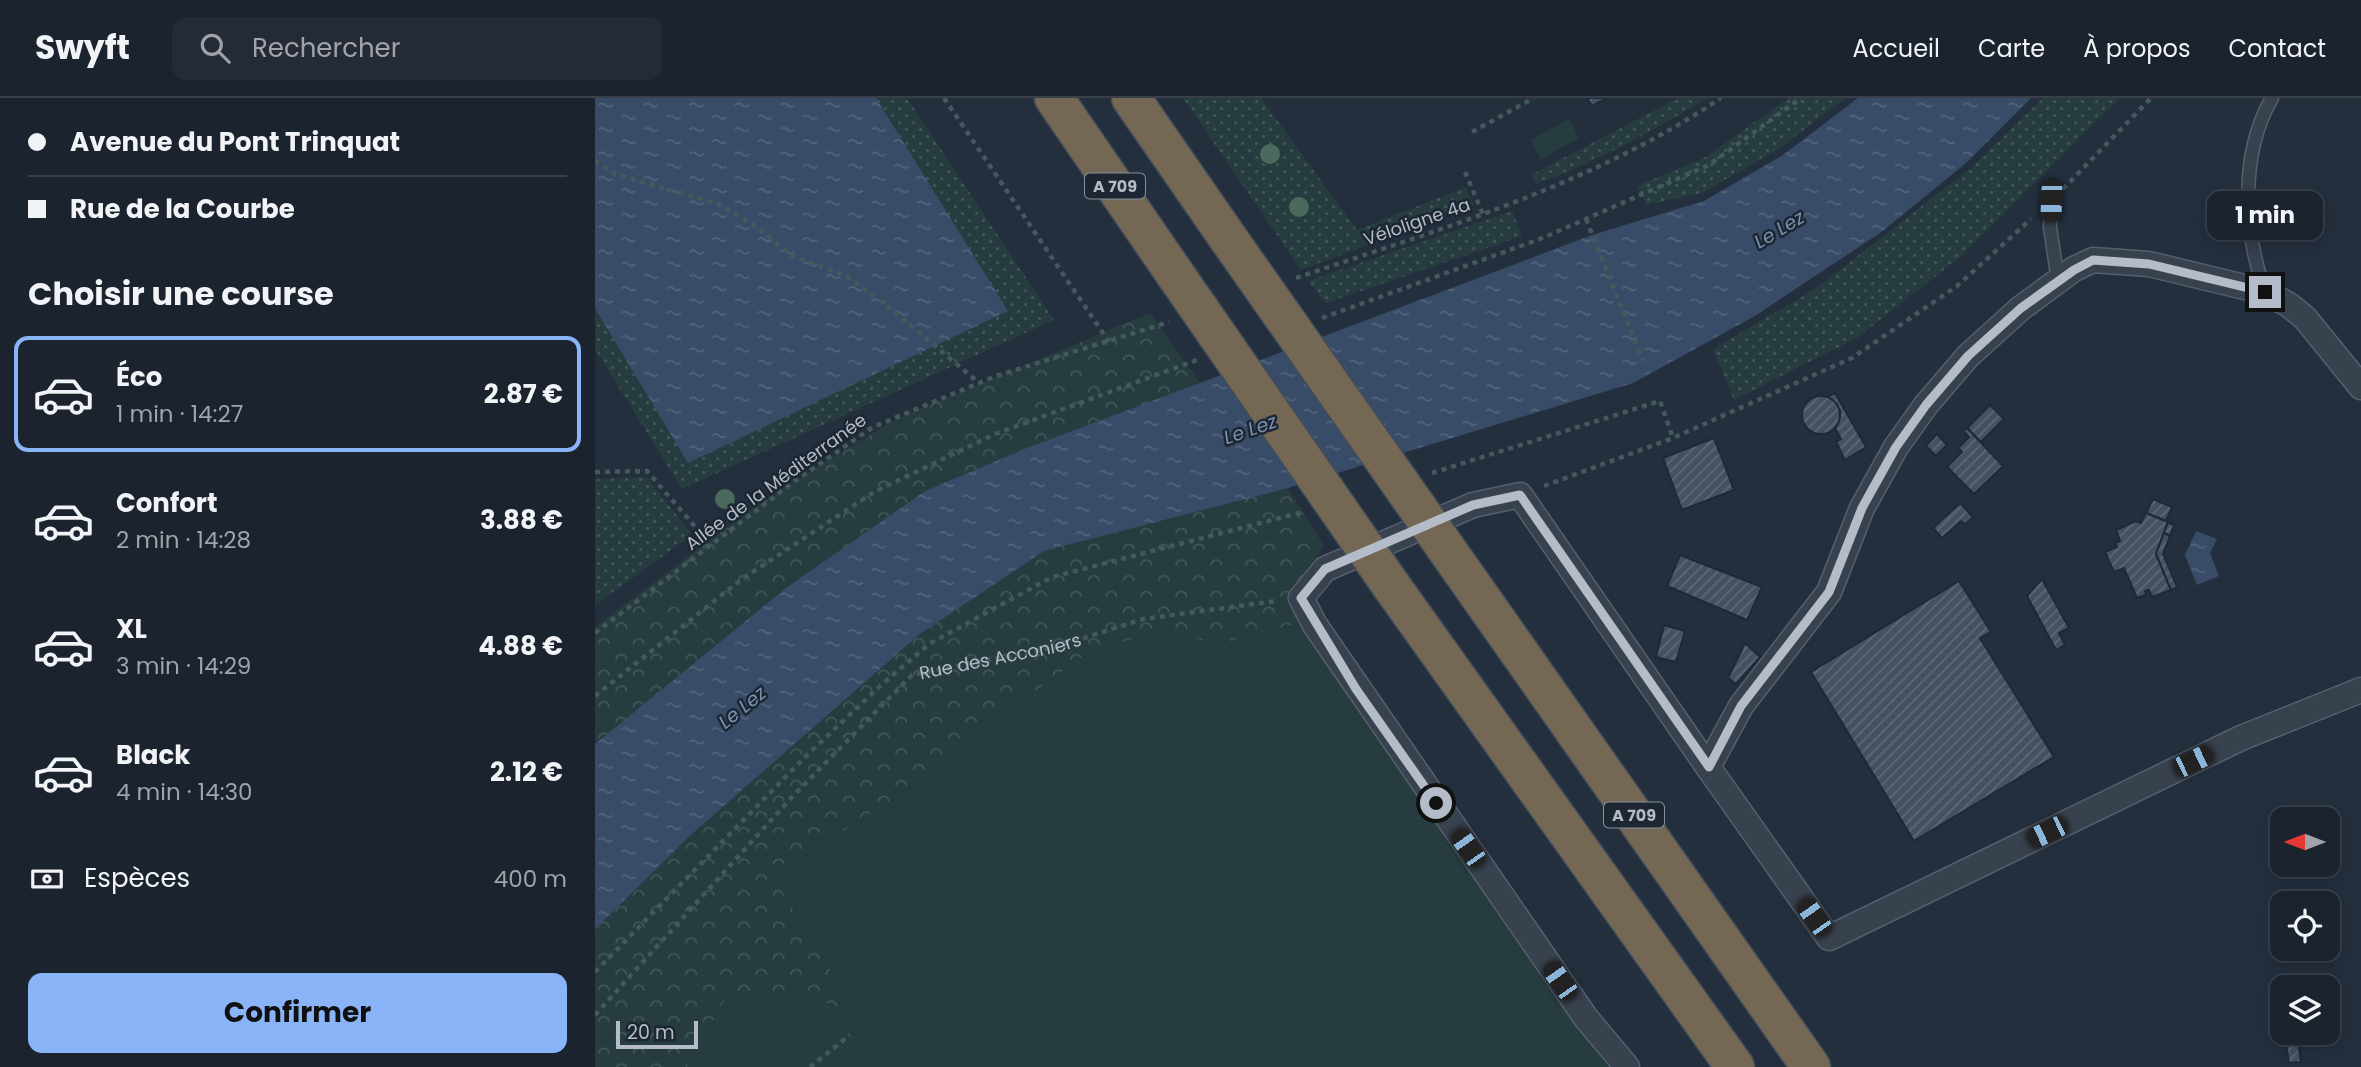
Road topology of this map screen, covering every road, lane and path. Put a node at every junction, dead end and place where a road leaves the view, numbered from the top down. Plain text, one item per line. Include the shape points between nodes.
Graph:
1 (944, 98) edge
2 (1054, 98) edge
3 (1131, 98) edge
4 (1534, 98) edge
5 (1721, 98) edge
6 (1801, 98) edge
7 (2151, 98) edge
8 (2272, 98) edge
9 (1472, 132) dead end
10 (595, 161) edge
11 (1465, 172) dead end
12 (2051, 201) junction
13 (1483, 214) junction
14 (1585, 219) junction
15 (1290, 281) dead end
16 (2058, 281) junction
17 (2265, 292) junction
18 (1320, 319) dead end
19 (1173, 320) dead end
20 (1109, 342) junction
21 (1203, 358) dead end
22 (1643, 361) dead end
23 (979, 383) junction
24 (2361, 387) edge
25 (1673, 438) junction
26 (595, 472) edge
27 (1419, 477) dead end
28 (1520, 495) junction
29 (1304, 512) dead end
30 (711, 545) junction
31 (1301, 598) junction
32 (595, 634) edge
33 (2361, 690) edge
34 (595, 696) edge
35 (1709, 767) junction
36 (595, 972) edge
37 (595, 1015) edge
38 (850, 1035) dead end
39 (810, 1067) edge
40 (1627, 1067) edge
41 (1735, 1067) edge
42 (1811, 1067) edge

1 - 20 path
2 - 41 highway, A 709, bridge via 1390,584
3 - 42 highway, A 709, bridge
4 - 9 path
5 - 13 path, Véloligne 4a via 1670,133 1592,171
6 - 14 path via 1709,164
7 - 12 path
8 - 17 lane via 2251,158 2248,213 2256,267
10 - 23 path via 615,174 718,204 757,227 792,256 847,276
11 - 13 path
12 - 16 lane
12 - 25 path via 1957,286 1852,358
13 - 15 path, Véloligne 4a
14 - 18 path
14 - 22 path
16 - 17 street via 2093,260 2149,264
16 - 35 street via 1968,356 1926,405 1862,508 1829,592 1741,706
17 - 24 street via 2305,318
19 - 20 path
20 - 23 path, Allée de la Méditerranée
21 - 34 path via 995,434 874,492 741,579
23 - 30 path, Allée de la Méditerranée via 873,428
25 - 27 path via 1661,401
25 - 28 path
26 - 30 path via 647,471
28 - 31 street via 1473,505 1325,569
28 - 35 street
29 - 36 path via 1052,577 929,644 805,757
30 - 32 path, Allée de la Méditerranée
31 - 37 path, Rue des Acconiers via 1143,619 1059,646 912,675 792,797
31 - 40 street via 1356,689 1586,1018
33 - 35 street via 2241,738 1829,938
38 - 39 path

